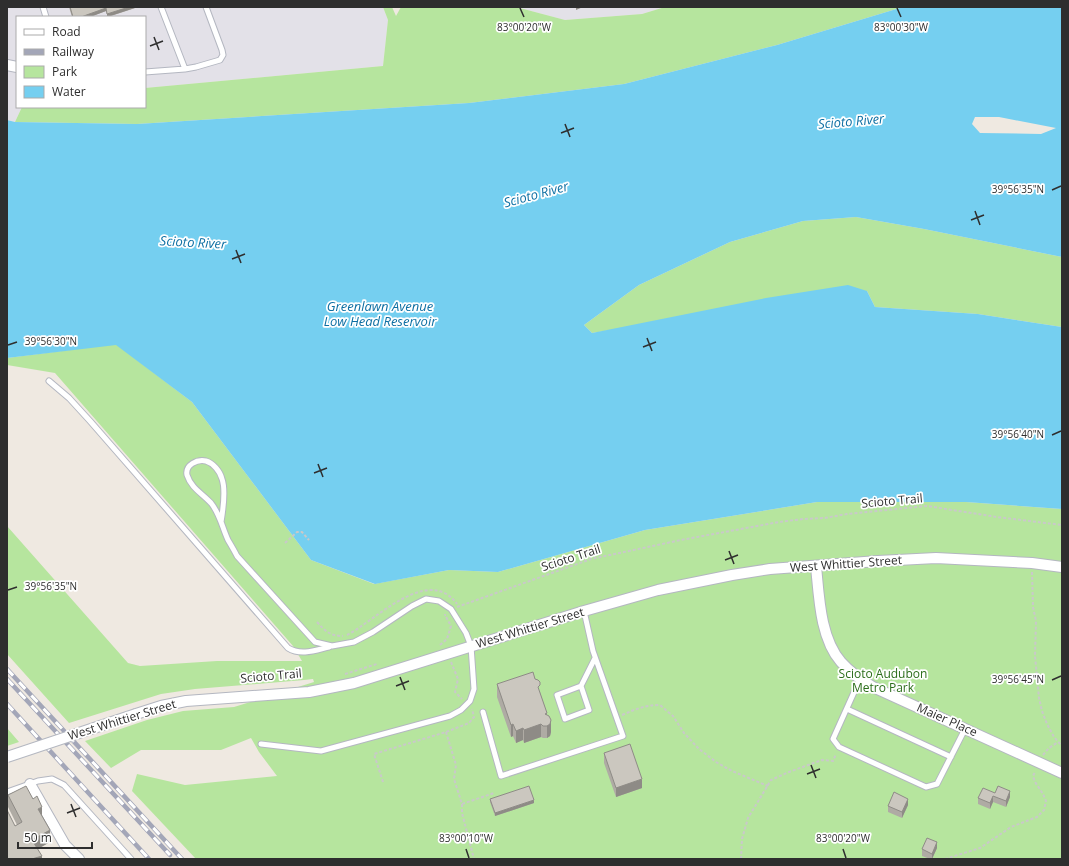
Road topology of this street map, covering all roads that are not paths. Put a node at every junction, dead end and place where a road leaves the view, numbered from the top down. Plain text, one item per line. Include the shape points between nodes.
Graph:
1 (161, 7) edge
2 (206, 7) edge
3 (185, 69) junction
4 (146, 72) edge
5 (49, 381) dead end
6 (221, 522) junction
7 (816, 566) junction
8 (1062, 567) edge
9 (584, 611) junction
10 (332, 646) junction
11 (470, 646) junction
12 (595, 658) junction
13 (860, 680) junction
14 (581, 686) junction
15 (847, 709) junction
16 (483, 712) dead end
17 (965, 729) junction
18 (261, 744) dead end
19 (7, 757) edge
20 (951, 757) junction
21 (1062, 773) edge
22 (30, 784) junction
23 (7, 792) edge
24 (79, 859) edge
25 (131, 859) edge

1 - 3 lane
2 - 3 lane via 223,55 220,60
3 - 4 lane
5 - 10 lane via 90,421 288,648 299,652
6 - 6 lane via 211,504 187,475 189,466 194,462 207,461 218,470 222,478
6 - 10 lane via 237,556 314,642
7 - 8 street, West Whittier Street via 936,558
7 - 9 street, West Whittier Street via 732,575 658,590
7 - 13 street, Maier Place via 823,624 828,640 840,662
9 - 11 street, West Whittier Street
9 - 12 lane
10 - 11 lane via 354,642 426,600 439,601 451,609
11 - 18 lane via 474,689 470,701 450,716 321,751
11 - 19 street, West Whittier Street, bridge via 332,688 186,701 161,706
12 - 14 lane
12 - 16 lane via 623,736 501,776
13 - 15 lane
13 - 17 street, Maier Place
14 - 14 lane via 557,695 566,719 589,710
15 - 20 lane
15 - 20 lane via 833,739 839,747 926,787 937,784
17 - 20 lane
17 - 21 street, Maier Place
22 - 23 lane
22 - 24 street via 65,845
22 - 25 lane via 52,779 64,785

